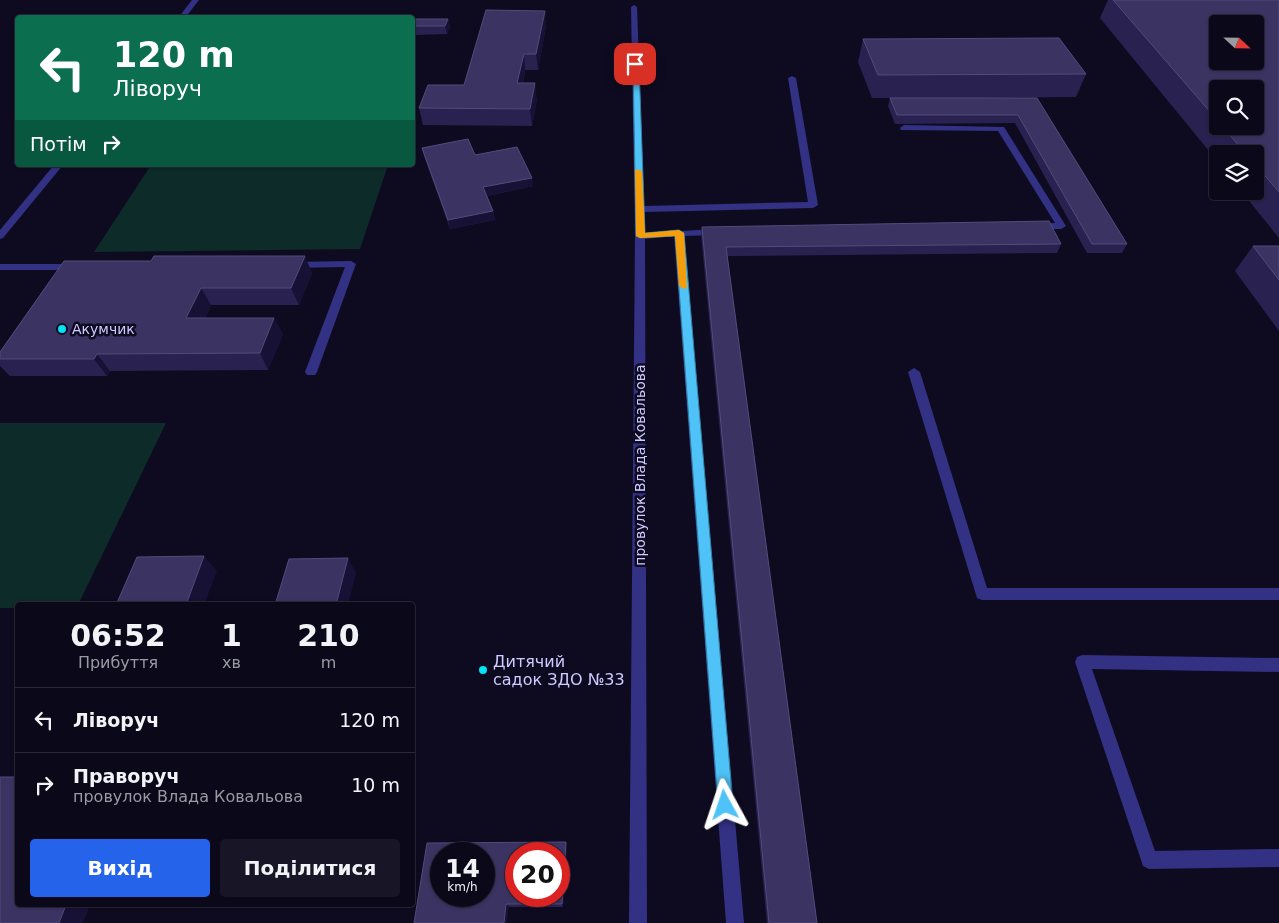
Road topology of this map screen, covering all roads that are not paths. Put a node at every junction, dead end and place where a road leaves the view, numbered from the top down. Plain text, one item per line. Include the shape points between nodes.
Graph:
1 (196, 0) edge
2 (634, 7) dead end
3 (184, 15) edge
4 (792, 78) dead end
5 (904, 128) dead end
6 (57, 167) edge
7 (638, 209) junction
8 (1022, 227) edge
9 (728, 232) edge
10 (679, 233) junction
11 (0, 236) edge
12 (640, 236) junction
13 (281, 265) edge
14 (91, 266) edge
15 (0, 267) edge
16 (311, 372) dead end
17 (914, 372) dead end
18 (1279, 594) edge
19 (1279, 665) edge
20 (1279, 858) edge
21 (638, 923) edge
22 (735, 923) edge

1 - 3 street
2 - 7 street, провулок Влада Ковальова
4 - 7 street via 813,205
5 - 8 street via 1001,129 1061,226
6 - 11 street
7 - 12 street, провулок Влада Ковальова
9 - 10 street
10 - 12 street
10 - 22 street
12 - 21 street, провулок Влада Ковальова
13 - 16 street via 351,264
14 - 15 street
17 - 18 street via 982,594
19 - 20 street via 1082,662 1149,860

